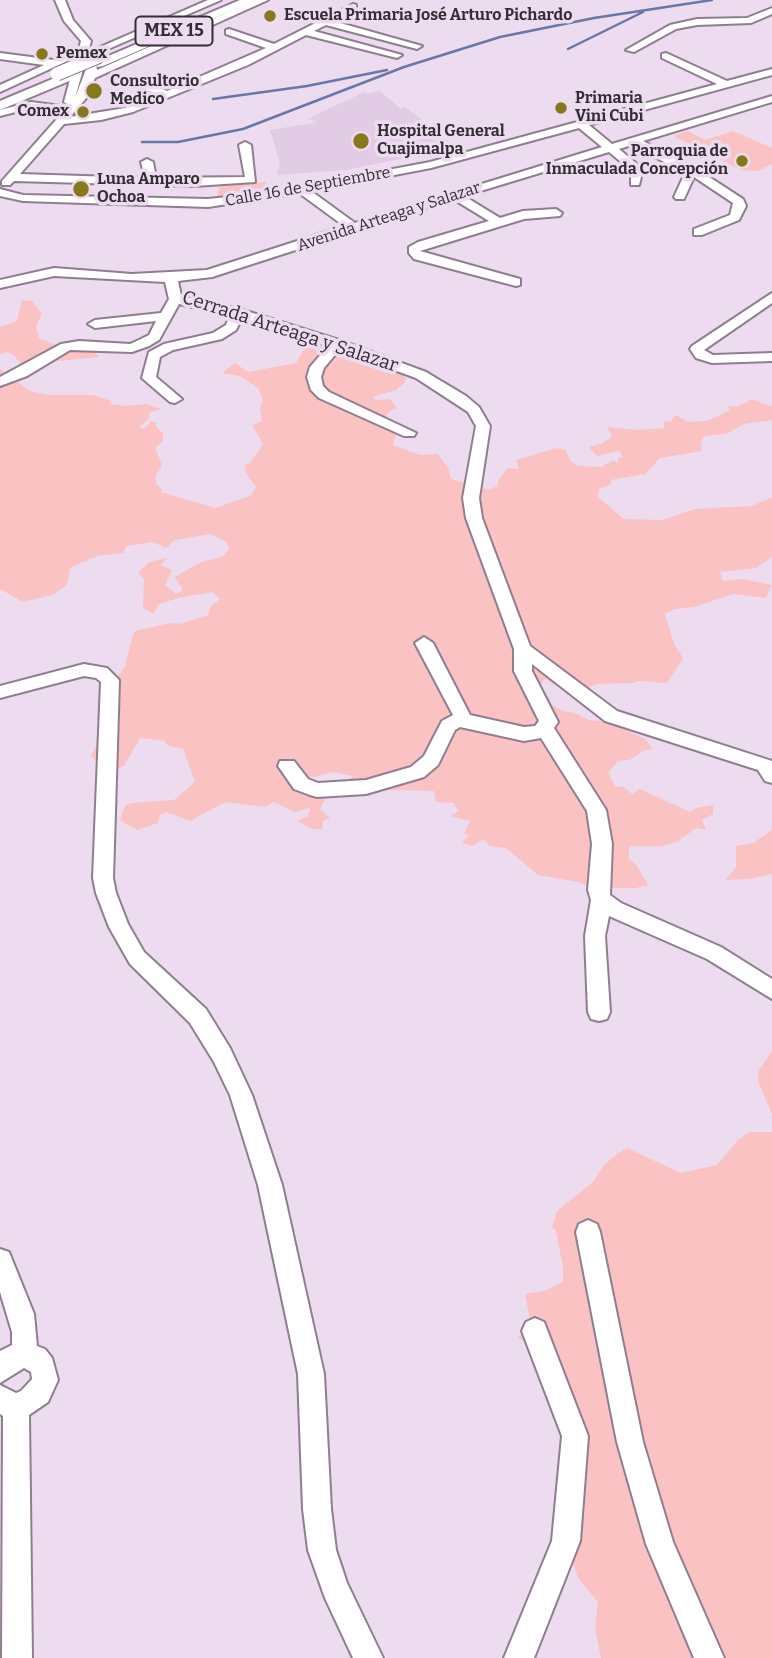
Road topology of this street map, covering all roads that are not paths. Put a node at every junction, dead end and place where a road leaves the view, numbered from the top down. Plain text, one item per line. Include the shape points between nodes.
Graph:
1 (60, 0) edge
2 (216, 0) edge
3 (233, 0) edge
4 (250, 0) edge
5 (263, 0) edge
6 (353, 6) dead end
7 (772, 11) edge
8 (326, 22) junction
9 (77, 30) junction
10 (142, 31) junction
11 (93, 32) dead end
12 (229, 32) dead end
13 (307, 32) junction
14 (106, 33) dead end
15 (128, 33) junction
16 (85, 46) junction
17 (417, 46) dead end
18 (277, 47) junction
19 (159, 50) dead end
20 (631, 50) dead end
21 (397, 55) dead end
22 (98, 56) junction
23 (666, 56) dead end
24 (3, 59) edge
25 (68, 72) junction
26 (772, 72) edge
27 (91, 76) junction
28 (141, 83) dead end
29 (727, 85) junction
30 (0, 89) edge
31 (167, 95) junction
32 (0, 98) edge
33 (772, 99) edge
34 (31, 104) junction
35 (0, 106) edge
36 (69, 110) junction
37 (0, 113) edge
38 (63, 121) junction
39 (581, 124) junction
40 (634, 141) junction
41 (245, 145) dead end
42 (609, 148) junction
43 (147, 162) dead end
44 (691, 171) junction
45 (11, 177) junction
46 (151, 181) junction
47 (635, 183) dead end
48 (0, 190) edge
49 (303, 191) junction
50 (454, 195) junction
51 (680, 197) dead end
52 (556, 213) dead end
53 (498, 222) junction
54 (353, 227) junction
55 (698, 232) dead end
56 (172, 278) junction
57 (516, 282) dead end
58 (0, 284) edge
59 (772, 297) edge
60 (175, 299) junction
61 (238, 313) junction
62 (167, 316) junction
63 (95, 324) dead end
64 (337, 344) junction
65 (772, 357) edge
66 (0, 382) edge
67 (175, 399) dead end
68 (409, 433) dead end
69 (424, 643) dead end
70 (523, 649) junction
71 (0, 692) edge
72 (464, 720) junction
73 (545, 729) junction
74 (287, 766) dead end
75 (768, 771) edge
76 (601, 900) junction
77 (772, 990) edge
78 (599, 1012) dead end
79 (588, 1232) dead end
80 (0, 1261) edge
81 (535, 1331) dead end
82 (24, 1355) junction
83 (0, 1370) edge
84 (8, 1402) edge
85 (17, 1658) edge
86 (368, 1658) edge
87 (519, 1658) edge
88 (709, 1658) edge

1 - 9 street
2 - 10 street
3 - 22 main road, MEX 15
4 - 22 main road, MEX 15
5 - 27 street
6 - 8 street
7 - 20 street via 747,21 673,27
8 - 13 street
8 - 17 street
9 - 11 street
9 - 16 street
10 - 15 street
10 - 22 street
12 - 18 street
13 - 18 street
13 - 21 street
14 - 15 street
15 - 16 street
16 - 22 street via 95,47
16 - 25 street
16 - 25 street
18 - 31 street
19 - 36 street via 97,77 84,102
22 - 25 main road, MEX 15
22 - 27 street
23 - 29 street
24 - 25 street
25 - 30 street
25 - 32 main road, MEX 15
25 - 34 street
25 - 35 main road, MEX 15
25 - 36 street
26 - 29 street, Calle 16 de Septiembre
27 - 36 street via 83,96
28 - 31 street
29 - 39 street, Calle 16 de Septiembre
31 - 38 street via 101,117
33 - 40 street, Avenida Arteaga y Salazar
34 - 36 street
34 - 37 street
36 - 38 street
38 - 45 street
39 - 42 street
39 - 49 street, Calle 16 de Septiembre via 431,164
40 - 42 street, Avenida Arteaga y Salazar
40 - 44 street
41 - 46 street via 251,180
42 - 47 street via 637,169
42 - 50 street, Avenida Arteaga y Salazar
43 - 46 street
44 - 51 street
44 - 55 street via 740,206 735,217
45 - 46 street
45 - 48 street
48 - 49 street, Calle 16 de Septiembre via 23,198 208,203
49 - 54 street
50 - 53 street
50 - 54 street, Avenida Arteaga y Salazar
52 - 53 street
53 - 57 street via 413,250 418,257
54 - 56 street, Avenida Arteaga y Salazar via 208,274
56 - 58 street, Avenida Arteaga y Salazar via 71,271
56 - 60 street, Cerrada Arteaga y Salazar
59 - 65 street via 697,349 712,359
60 - 61 street, Cerrada Arteaga y Salazar
60 - 62 street
61 - 64 street, Cerrada Arteaga y Salazar
61 - 67 street via 231,327 216,336 154,355 149,378
62 - 63 street
62 - 66 street via 153,337 132,348 66,347
64 - 68 street via 317,367 316,387 324,396
64 - 70 street, Cerrada Arteaga y Salazar via 421,375 474,410 483,426 471,498 474,518
69 - 72 street
70 - 73 street, Cerrada Arteaga y Salazar via 523,671 548,720
70 - 75 street via 611,716
71 - 86 street via 84,670 101,672 110,680 106,893 137,958 198,1016 241,1095 270,1185 310,1374 322,1550 334,1588
72 - 73 street via 524,734
72 - 74 street via 448,726 431,760 417,772 366,787 317,790 301,784
73 - 76 street, Cerrada Arteaga y Salazar via 596,810 602,844
76 - 77 street via 714,953
76 - 78 street, Cerrada Arteaga y Salazar via 595,936
79 - 88 street via 630,1442 660,1544
80 - 82 street via 21,1314
81 - 87 street via 575,1436 566,1541
82 - 83 street via 12,1358
82 - 84 street via 36,1358 45,1380 29,1402
84 - 85 street

